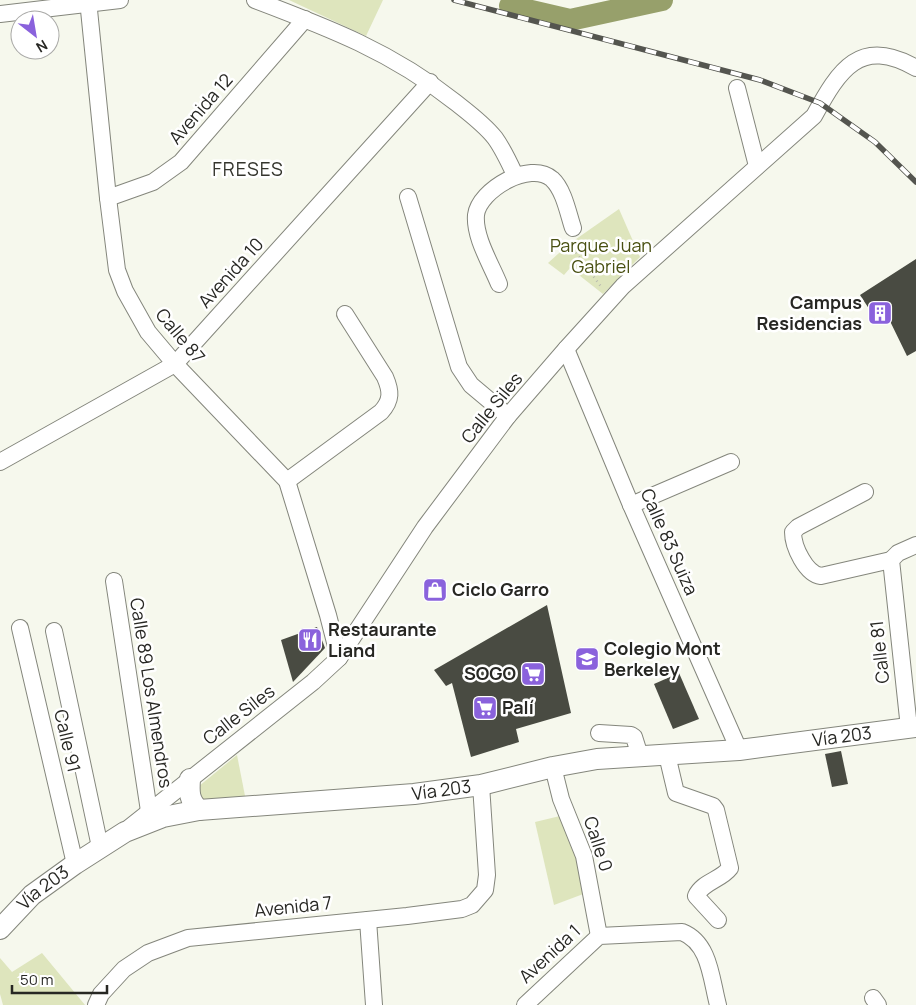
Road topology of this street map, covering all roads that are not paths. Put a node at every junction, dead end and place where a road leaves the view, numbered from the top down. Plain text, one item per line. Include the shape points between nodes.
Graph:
1 (120, 0) edge
2 (255, 0) edge
3 (88, 1) edge
4 (0, 14) edge
5 (305, 19) junction
6 (916, 68) edge
7 (430, 82) junction
8 (737, 88) dead end
9 (757, 166) junction
10 (515, 175) junction
11 (108, 198) junction
12 (408, 198) dead end
13 (573, 228) road end
14 (499, 284) dead end
15 (345, 314) dead end
16 (566, 349) junction
17 (176, 364) junction
18 (508, 416) junction
19 (0, 462) edge
20 (731, 462) dead end
21 (287, 481) junction
22 (865, 492) dead end
23 (631, 505) junction
24 (916, 545) edge
25 (891, 566) junction
26 (114, 581) dead end
27 (20, 628) dead end
28 (54, 631) dead end
29 (339, 658) junction
30 (912, 728) edge
31 (599, 733) dead end
32 (739, 750) junction
33 (666, 755) junction
34 (640, 756) junction
35 (554, 767) junction
36 (190, 779) junction
37 (481, 785) junction
38 (149, 810) junction
39 (199, 810) junction
40 (125, 832) junction
41 (100, 847) junction
42 (75, 864) junction
43 (368, 920) junction
44 (718, 920) dead end
45 (0, 929) edge
46 (599, 936) junction
47 (96, 1005) edge
48 (374, 1005) edge
49 (525, 1005) edge
50 (718, 1005) edge

1 - 3 street
2 - 5 street
3 - 4 street
3 - 11 street, Calle 87
5 - 7 street via 360,41
5 - 11 street, Avenida 12 via 181,162 152,182
6 - 9 street, Calle Siles via 900,59 884,56 865,58 846,66 826,91 814,116
7 - 10 street via 495,138
7 - 17 street, Avenida 10
8 - 9 street
9 - 16 street, Calle Siles via 623,286
10 - 13 street via 539,172 552,178 562,194
10 - 14 street via 481,203 476,214 480,237
11 - 17 street, Calle 87 via 117,270 125,291 148,332
12 - 18 street via 460,367 471,385
15 - 21 street via 385,377 390,388 389,400 381,412
16 - 18 street, Calle Siles
16 - 23 street, Calle 83 Suiza
17 - 19 street, Avenida 10
17 - 21 street, Calle 87
18 - 29 street, Calle Siles via 425,527
20 - 23 street
21 - 29 street, Calle 87
22 - 25 street via 798,527 793,532 793,539 808,570 814,575
23 - 32 street, Calle 83 Suiza
24 - 25 street via 898,553
25 - 30 street, Calle 81
26 - 38 street, Calle 89 Los Almendros
27 - 42 street, Calle 91
28 - 41 street
29 - 36 street, Calle Siles
30 - 32 main road, Vía 203
31 - 34 street via 631,735
32 - 33 main road, Vía 203
33 - 34 main road, Vía 203
33 - 44 street via 676,793 713,806 716,810 730,868 724,876 701,888 696,896
34 - 35 main road, Vía 203
35 - 37 main road, Vía 203
35 - 46 street, Calle 0 via 560,799 584,856
36 - 38 street, Calle Siles
36 - 39 main road via 189,796
37 - 39 main road, Vía 203 via 414,794
37 - 43 street, Avenida 7 via 487,875 485,890 472,905 462,909
38 - 40 street, Calle Siles
39 - 40 main road, Vía 203 via 163,817
40 - 41 main road, Vía 203
41 - 42 main road, Vía 203
42 - 45 main road, Vía 203 via 32,895
43 - 47 street, Avenida 7 via 188,938 148,953 124,969 101,994
43 - 48 street
46 - 49 street, Avenida 1
46 - 50 street, Avenida 1 via 682,932 693,936 705,954

